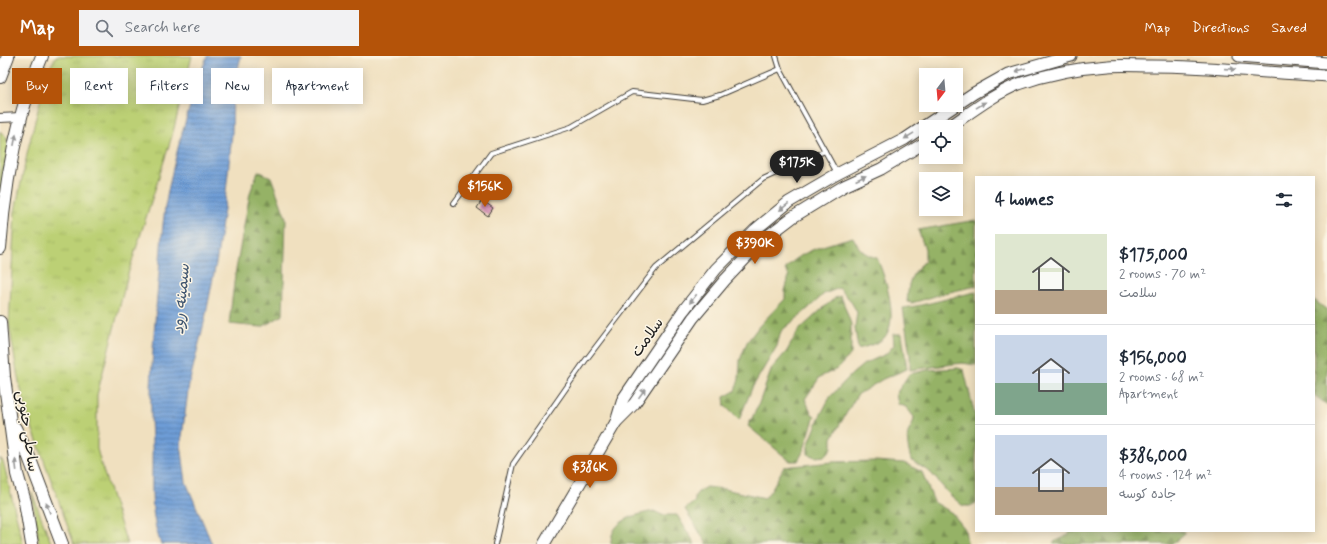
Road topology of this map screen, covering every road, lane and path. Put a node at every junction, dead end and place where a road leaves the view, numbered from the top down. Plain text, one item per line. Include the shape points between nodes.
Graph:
1 (8, 56) edge
2 (42, 56) edge
3 (776, 56) edge
4 (1071, 56) edge
5 (1239, 56) edge
6 (1057, 58) edge
7 (1327, 63) edge
8 (780, 69) junction
9 (1059, 73) junction
10 (1327, 76) edge
11 (0, 77) edge
12 (21, 117) junction
13 (0, 118) edge
14 (959, 120) edge
15 (919, 146) edge
16 (825, 151) junction
17 (837, 174) junction
18 (844, 186) junction
19 (454, 203) dead end
20 (0, 248) edge
21 (0, 322) edge
22 (5, 417) edge
23 (616, 422) junction
24 (32, 544) edge
25 (62, 544) edge
26 (495, 544) edge
27 (544, 544) edge

1 - 11 main road
2 - 12 main road
3 - 8 lane
4 - 6 main road, سلامت
5 - 7 main road
6 - 9 street
6 -> 17 main road, سلامت via 1008,74 904,139
8 - 16 lane
8 - 19 lane via 720,95 702,100 632,92 570,127 491,153
9 -> 10 main road via 1110,66 1152,66 1227,68
14 -> 9 main road via 983,103 1019,85
12 - 13 street
20 -> 12 main road via 2,216
18 -> 15 main road, سلامت via 881,169
16 - 17 lane
16 - 26 lane via 763,179 656,268 585,361 513,464
17 - 18 main road
17 -> 23 main road, سلامت via 789,202 755,230 716,269 623,399
23 -> 18 main road, سلامت via 634,404 694,318 764,239 793,217
21 - 22 main road, ساحلی جنوبی
24 -> 22 main road, ساحلی جنوبی
25 -> 22 main road via 29,458
23 - 27 main road

